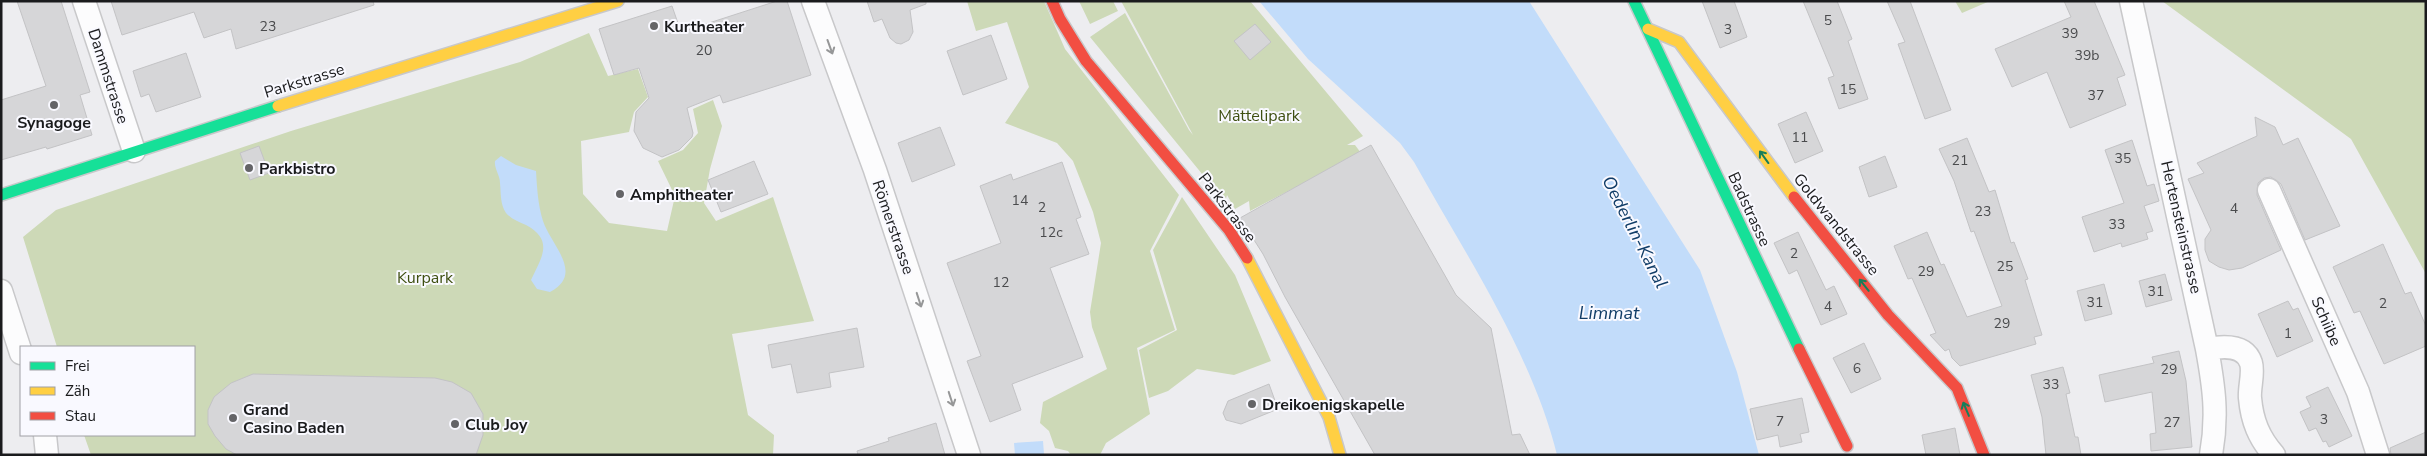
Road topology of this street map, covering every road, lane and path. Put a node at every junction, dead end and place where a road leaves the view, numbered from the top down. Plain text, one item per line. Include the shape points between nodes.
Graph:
1 (84, 1) edge
2 (618, 1) edge
3 (814, 1) edge
4 (1052, 1) edge
5 (1634, 1) edge
6 (2131, 1) edge
7 (1648, 28) junction
8 (134, 151) junction
9 (2269, 190) dead end
10 (1, 195) edge
11 (1, 291) edge
12 (2208, 349) junction
13 (20, 350) edge
14 (45, 436) edge
15 (1847, 446) dead end
16 (47, 455) edge
17 (969, 455) edge
18 (1340, 455) edge
19 (1984, 455) edge
20 (2211, 455) edge
21 (2274, 455) edge
22 (2378, 455) edge

1 - 8 street, Dammstrasse
2 - 8 street, Parkstrasse
3 -> 17 street, Römerstrasse via 875,170
4 - 18 street, Parkstrasse via 1086,60 1228,230 1249,261 1328,417
5 - 7 street, Badstrasse
6 - 12 street, Hertensteinstrasse
7 - 15 street, Badstrasse
19 -> 7 street, Goldwandstrasse via 1957,388 1888,315 1781,181 1679,42
8 - 10 street, Parkstrasse
9 - 22 street, Schiibe via 2358,392
11 - 13 street
12 - 20 street, Hertensteinstrasse via 2216,400
12 - 21 street via 2232,346 2242,351 2251,363 2250,398 2256,427 2262,442
14 - 16 street

